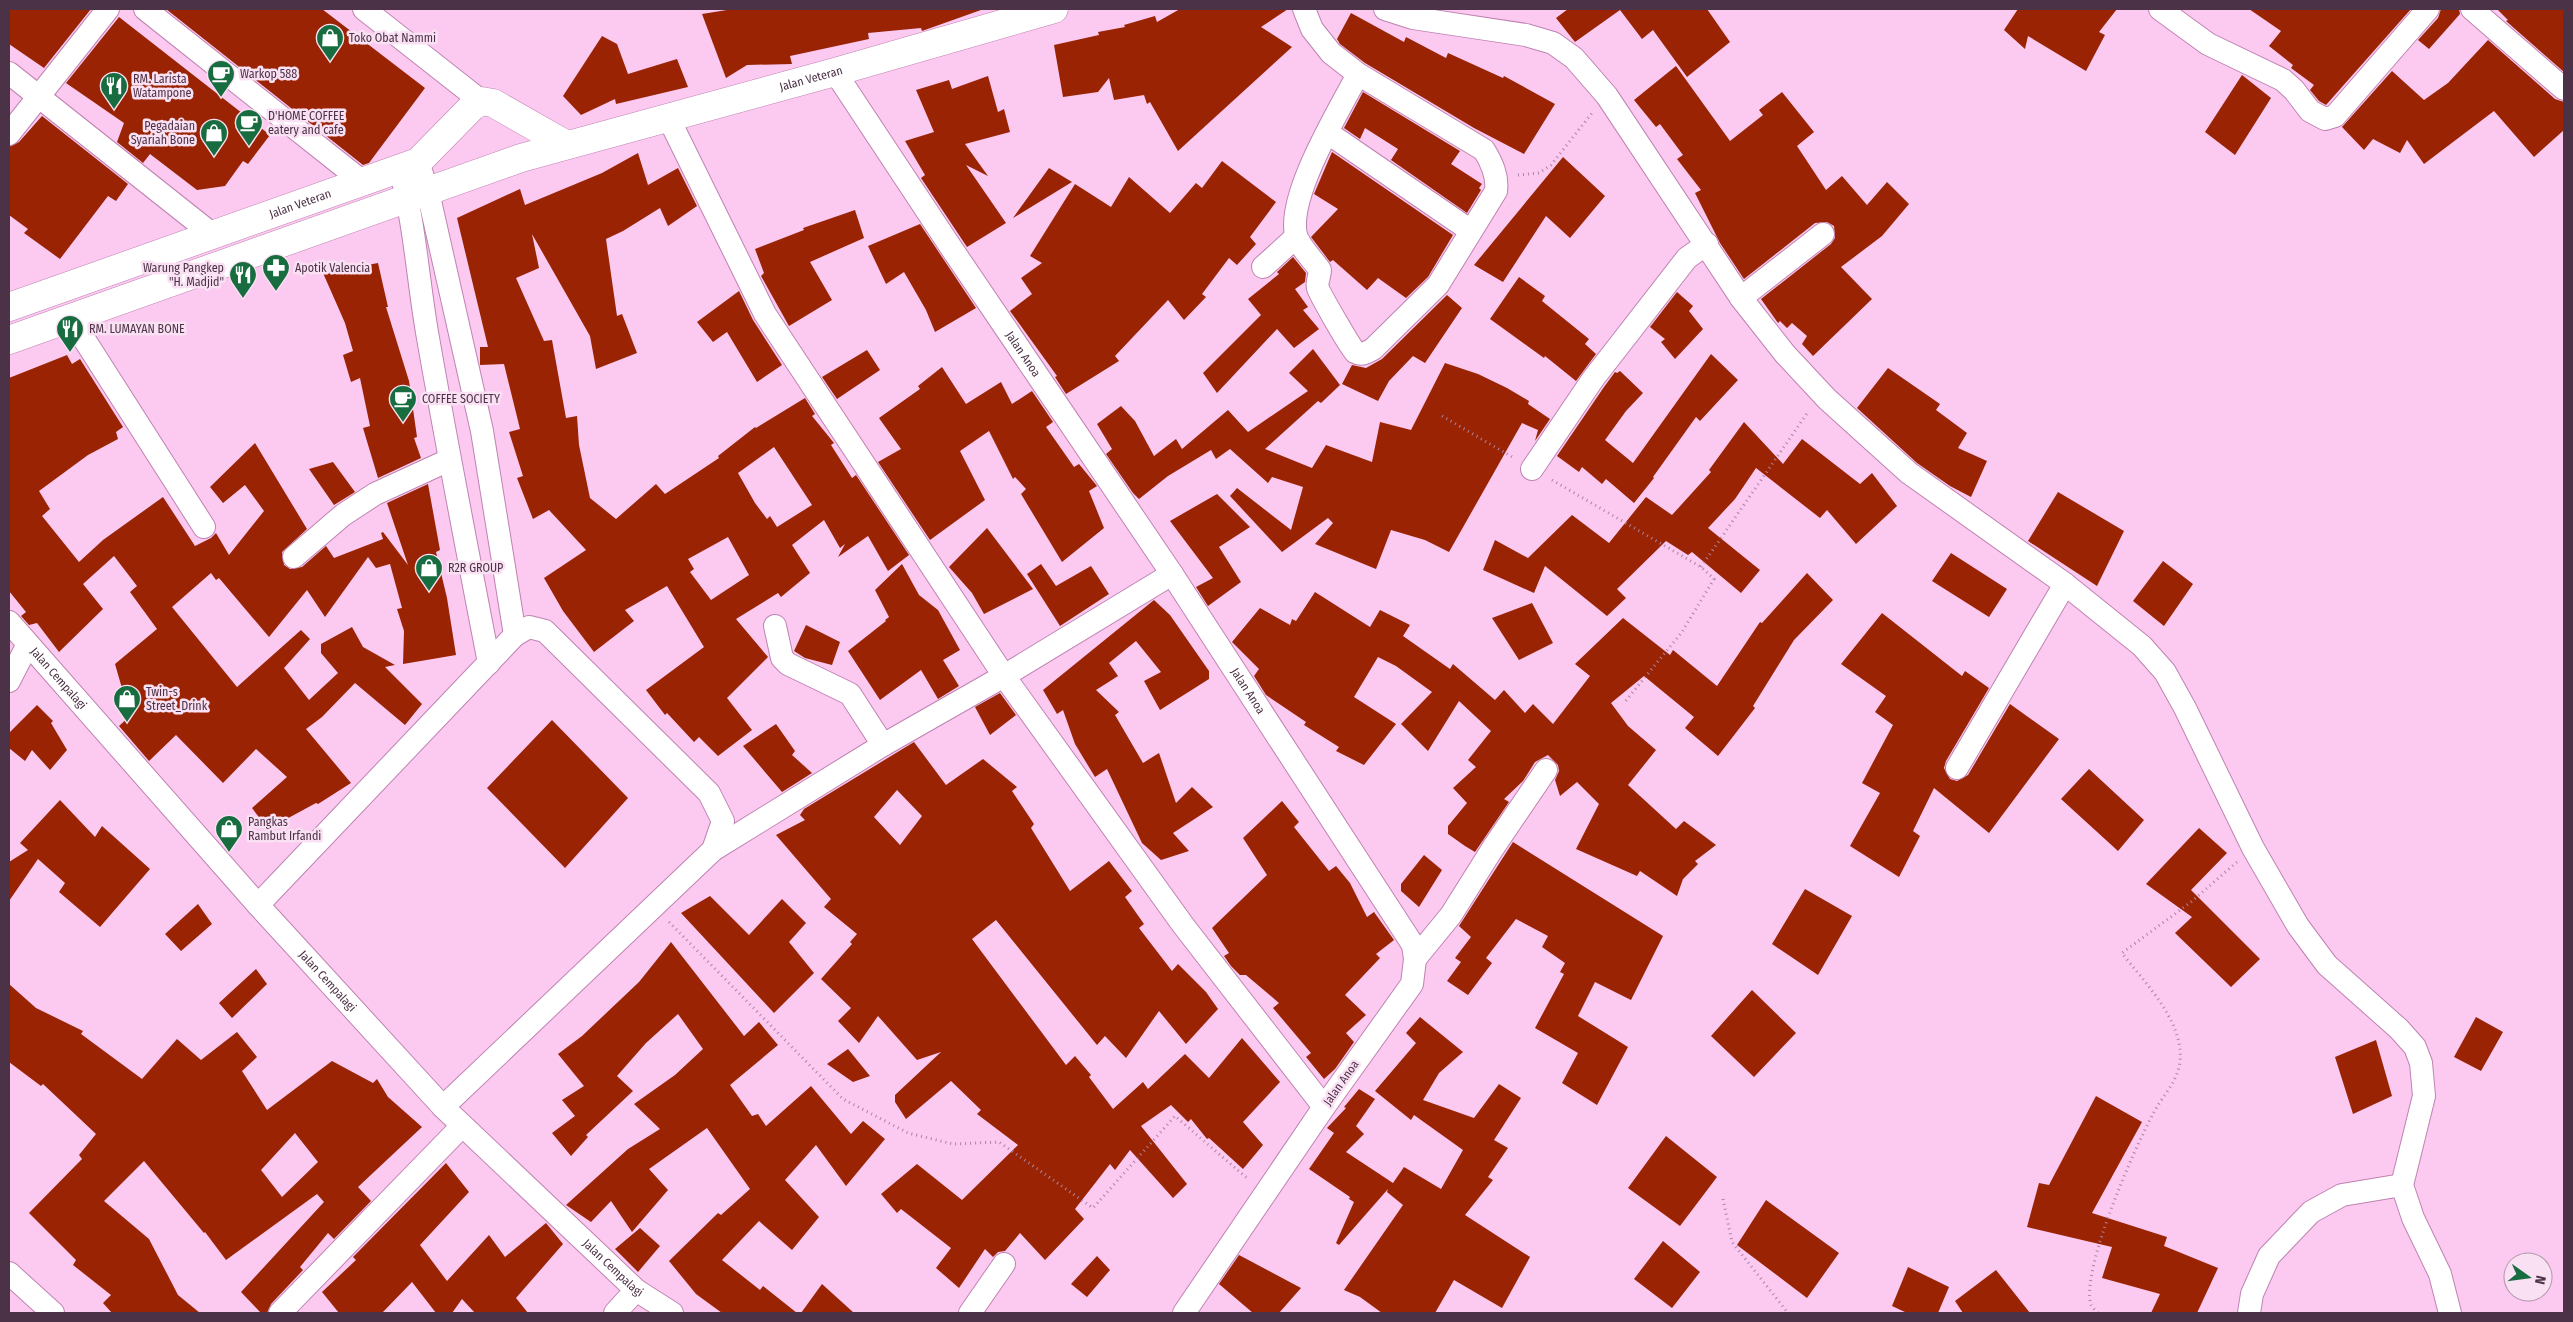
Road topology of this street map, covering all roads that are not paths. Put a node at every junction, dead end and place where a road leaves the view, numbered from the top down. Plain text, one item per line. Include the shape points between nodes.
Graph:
1 (108, 9) edge
2 (145, 9) edge
3 (364, 9) edge
4 (1054, 9) edge
5 (1304, 9) edge
6 (1386, 9) edge
7 (2160, 9) edge
8 (2428, 9) edge
9 (2472, 9) edge
10 (835, 72) junction
11 (9, 73) edge
12 (1358, 74) junction
13 (2564, 89) edge
14 (40, 96) junction
15 (481, 100) junction
16 (668, 117) junction
17 (9, 134) edge
18 (1328, 134) junction
19 (566, 144) junction
20 (409, 166) junction
21 (363, 182) junction
22 (418, 195) junction
23 (1471, 231) junction
24 (212, 234) junction
25 (1824, 234) dead end
26 (1296, 236) junction
27 (1698, 250) junction
28 (1263, 267) dead end
29 (1741, 298) junction
30 (9, 307) edge
31 (70, 317) junction
32 (9, 340) edge
33 (449, 460) junction
34 (1532, 468) road end
35 (204, 527) dead end
36 (294, 557) dead end
37 (1172, 574) junction
38 (2065, 584) junction
39 (9, 622) edge
40 (775, 626) dead end
41 (515, 635) junction
42 (28, 644) junction
43 (489, 663) junction
44 (1004, 676) junction
45 (9, 681) edge
46 (883, 745) junction
47 (1957, 768) dead end
48 (1546, 770) dead end
49 (713, 850) junction
50 (258, 905) junction
51 (1416, 959) junction
52 (1324, 1106) junction
53 (443, 1107) junction
54 (462, 1126) junction
55 (2402, 1184) junction
56 (1004, 1264) dead end
57 (9, 1273) edge
58 (636, 1290) junction
59 (53, 1313) edge
60 (280, 1313) edge
61 (615, 1313) edge
62 (672, 1313) edge
63 (970, 1313) edge
64 (1184, 1313) edge
65 (2249, 1313) edge
66 (2450, 1313) edge

1 - 14 street
2 - 21 street
3 - 15 street
4 - 10 main road, Jalan Veteran
5 - 12 street via 1312,29 1331,53
6 - 27 street via 1413,18 1526,35 1553,43 1567,53 1607,96
7 - 8 street via 2208,44 2283,80 2310,111 2325,119 2335,116
9 - 13 street
10 - 16 main road, Jalan Veteran
10 - 37 street, Jalan Anoa
11 - 14 street
12 - 18 street
12 - 23 street via 1484,150 1493,164 1496,191
14 - 17 street
14 - 24 street
15 - 19 main road via 493,103
15 - 20 main road, Jalan Veteran
16 - 19 main road, Jalan Veteran
16 - 44 street via 765,314
18 - 23 street
18 - 26 street via 1303,183
19 - 22 main road, Jalan Veteran
20 - 21 main road, Jalan Veteran
20 - 22 street
21 - 24 main road, Jalan Veteran
22 - 31 main road, Jalan Veteran
22 - 33 street via 425,320
22 - 41 street via 482,431
23 - 26 street via 1438,285 1364,354 1356,353 1350,347 1318,290 1320,270
24 - 30 main road, Jalan Veteran
25 - 29 street
26 - 28 street
27 - 29 street
27 - 34 street via 1593,379
29 - 38 street via 1785,354 1827,399 1909,473
31 - 32 main road, Jalan Veteran
31 - 35 street
33 - 36 street via 375,494 343,515
33 - 43 street
37 - 44 street
37 - 51 street, Jalan Anoa via 1413,945
38 - 47 street
38 - 55 street via 2142,646 2165,672 2253,848 2298,926 2326,965 2415,1047 2423,1072 2424,1096
39 - 42 street, Jalan Cempalagi
40 - 46 street via 782,658 850,694
41 - 43 street
41 - 49 street via 529,627 545,631 709,793 722,821
42 - 45 street
42 - 50 street, Jalan Cempalagi
43 - 50 street
44 - 46 street
44 - 52 street via 1182,925
46 - 49 street
48 - 51 street via 1452,914
49 - 53 street
50 - 53 street, Jalan Cempalagi
51 - 52 street, Jalan Anoa via 1412,984
52 - 64 street, Jalan Anoa
53 - 54 street, Jalan Cempalagi
54 - 58 street, Jalan Cempalagi
54 - 60 street
55 - 65 street via 2342,1195 2311,1212 2269,1256 2252,1294
55 - 66 street via 2413,1218 2440,1274
56 - 63 street
57 - 59 street
58 - 61 street
58 - 62 street, Jalan Cempalagi

